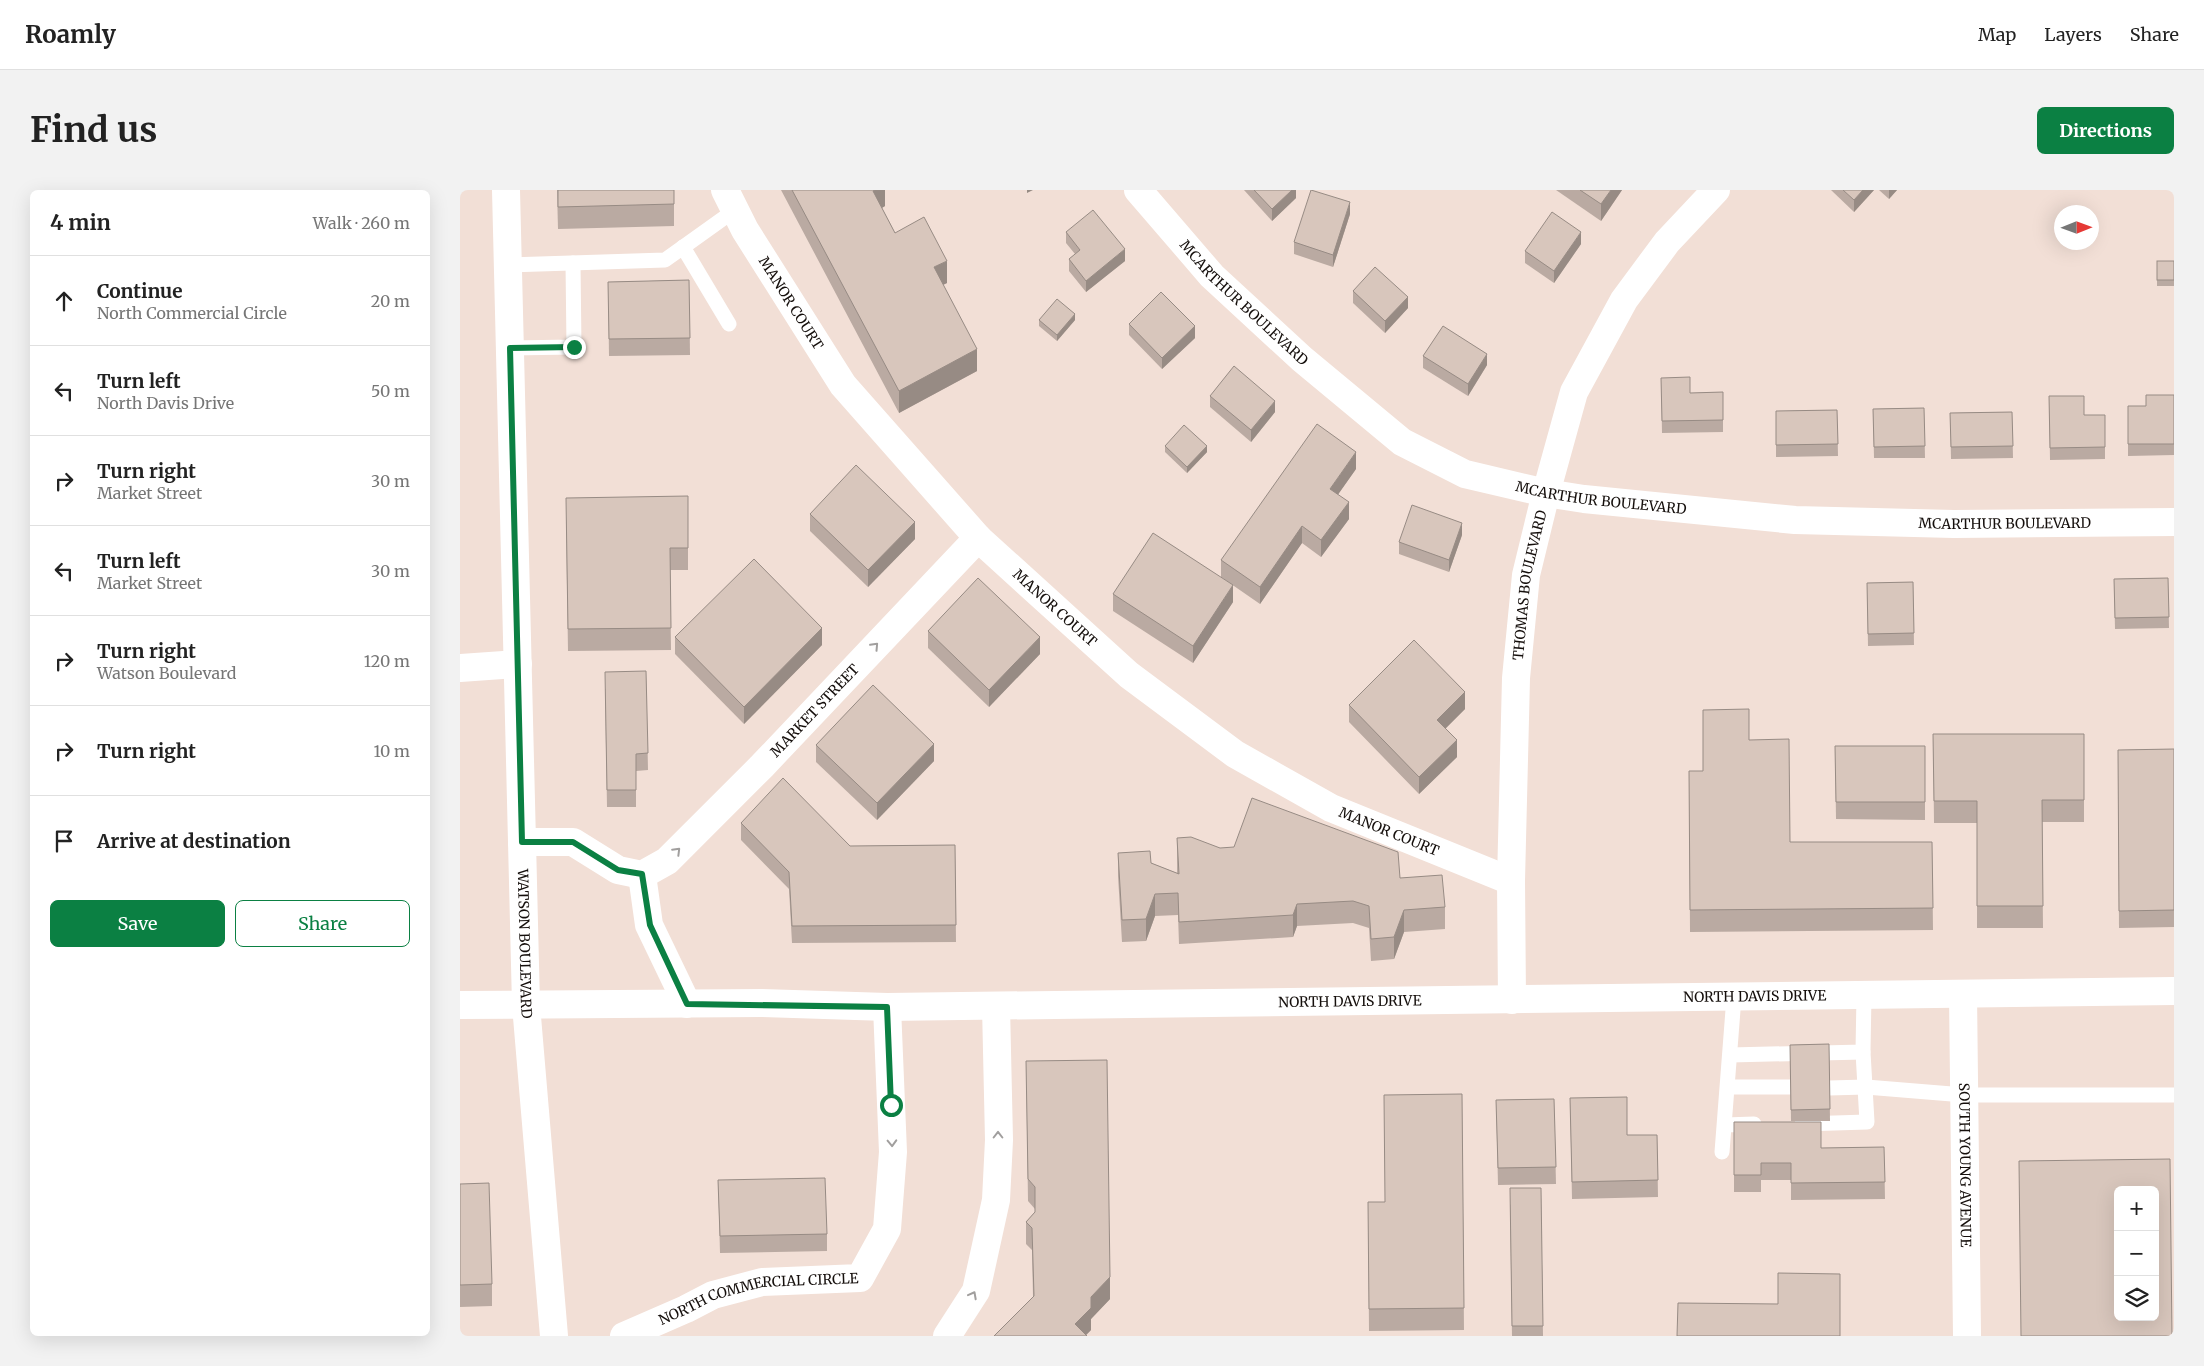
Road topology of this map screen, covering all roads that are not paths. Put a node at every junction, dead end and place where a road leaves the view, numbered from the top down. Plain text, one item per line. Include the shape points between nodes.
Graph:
1 (506, 190) edge
2 (1138, 190) edge
3 (1716, 190) edge
4 (730, 200) edge
5 (683, 247) junction
6 (573, 263) junction
7 (508, 265) junction
8 (730, 324) dead end
9 (510, 348) junction
10 (1546, 493) junction
11 (2174, 522) edge
12 (978, 538) junction
13 (518, 664) junction
14 (460, 668) edge
15 (522, 842) junction
16 (642, 874) junction
17 (1511, 881) junction
18 (2174, 992) edge
19 (1963, 994) junction
20 (1864, 995) junction
21 (1734, 997) junction
22 (1512, 1000) junction
23 (687, 1004) junction
24 (460, 1005) edge
25 (526, 1005) junction
26 (996, 1006) junction
27 (887, 1007) junction
28 (1863, 1052) junction
29 (1730, 1056) junction
30 (1728, 1087) junction
31 (1791, 1087) edge
32 (1866, 1087) junction
33 (1829, 1088) edge
34 (1964, 1095) junction
35 (2174, 1095) edge
36 (1772, 1124) edge
37 (1792, 1124) edge
38 (1725, 1125) junction
39 (1722, 1152) dead end
40 (554, 1336) edge
41 (624, 1336) edge
42 (947, 1336) edge
43 (1967, 1336) edge

1 - 7 street, WATSON BOULEVARD
2 - 10 street, MCARTHUR BOULEVARD via 1212,276 1302,359 1402,442 1465,474
3 - 10 street, THOMAS BOULEVARD via 1667,242 1624,300 1574,392
4 - 5 lane
4 - 12 street, MANOR COURT via 745,230 843,384
5 - 6 lane via 665,260
5 - 8 lane
6 - 7 lane
6 - 9 lane via 574,347
7 - 9 street, WATSON BOULEVARD
9 - 13 street, WATSON BOULEVARD
10 - 11 street, MCARTHUR BOULEVARD via 1795,520 1954,524
10 - 17 street, THOMAS BOULEVARD via 1526,575 1516,678
16 -> 12 street, MARKET STREET via 667,861 693,836
12 - 17 street, MANOR COURT via 1129,675 1235,754 1331,808
13 - 14 street
13 - 15 street, WATSON BOULEVARD
15 - 16 street via 573,842 618,870
15 - 25 street, WATSON BOULEVARD
16 - 23 street via 650,925
17 - 22 street, THOMAS BOULEVARD
18 - 19 street, NORTH DAVIS DRIVE
19 - 20 street, NORTH DAVIS DRIVE
19 - 34 street, SOUTH YOUNG AVENUE
20 - 21 street, NORTH DAVIS DRIVE
20 - 28 lane
21 - 22 street, NORTH DAVIS DRIVE
21 - 29 lane
22 - 26 street, NORTH DAVIS DRIVE
23 - 25 street, NORTH DAVIS DRIVE
23 - 27 street, NORTH DAVIS DRIVE
24 - 25 street, NORTH DAVIS DRIVE
25 - 40 street, WATSON BOULEVARD
26 - 27 street, NORTH DAVIS DRIVE
42 -> 26 street via 976,1291 996,1200
27 -> 41 street, NORTH COMMERCIAL CIRCLE via 892,1152 887,1229 860,1278 754,1284 713,1294
28 - 29 lane
28 - 32 lane
29 - 30 lane
30 - 31 lane
30 - 38 lane
32 - 33 lane
32 - 34 lane
32 - 37 lane via 1868,1122
34 - 35 lane
34 - 43 street, SOUTH YOUNG AVENUE
36 - 38 lane
38 - 39 lane

